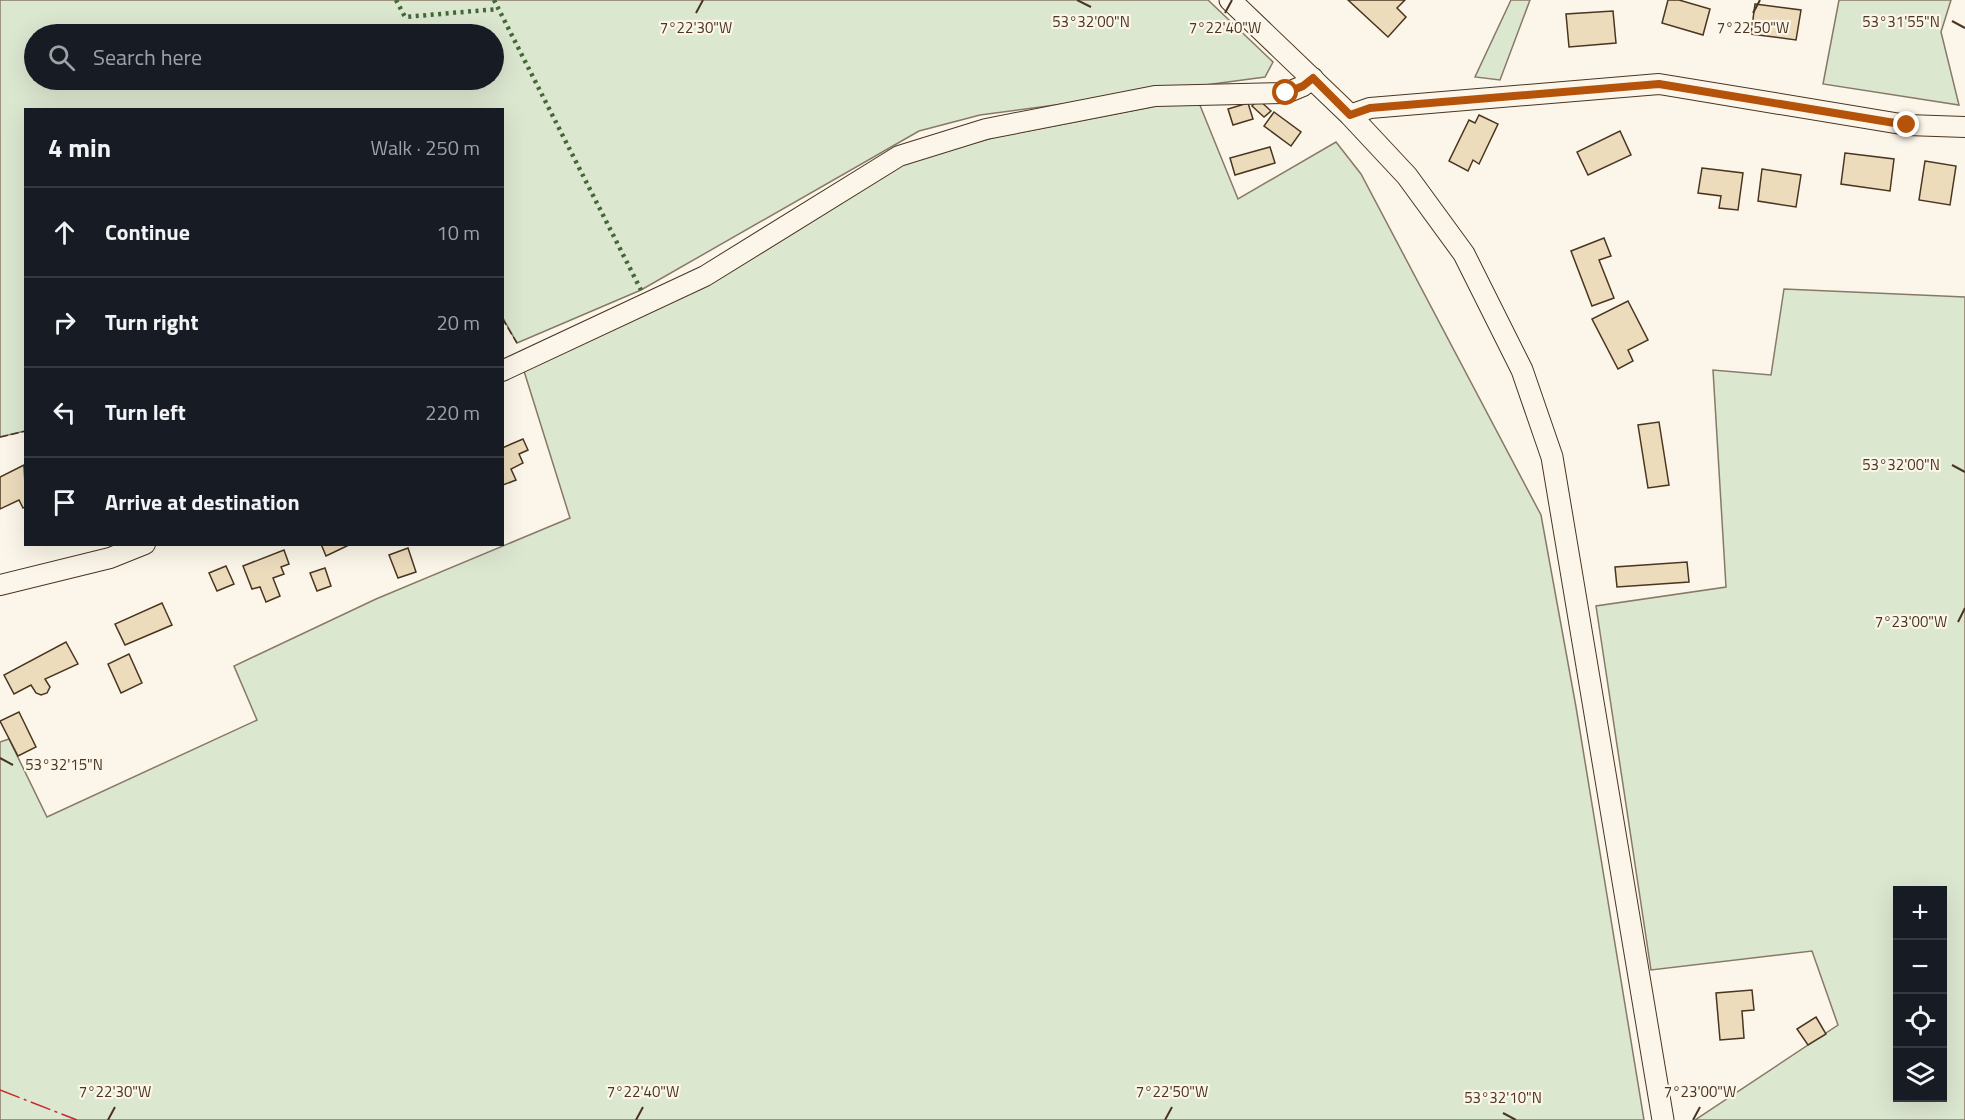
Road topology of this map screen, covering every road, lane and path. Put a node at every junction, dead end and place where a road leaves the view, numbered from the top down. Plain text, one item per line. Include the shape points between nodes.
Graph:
1 (1230, 0) edge
2 (1313, 78) junction
3 (1350, 115) junction
4 (1965, 127) edge
5 (504, 370) edge
6 (140, 546) edge
7 (0, 585) edge
8 (1663, 1120) edge

1 - 2 main road
2 - 3 main road
2 - 5 street via 1286,93 1155,96 986,129 899,156 705,276
3 - 4 street via 1370,108 1659,84 1907,125
3 - 8 main road via 1407,177 1464,255 1522,370 1552,457
6 - 7 street via 110,558

